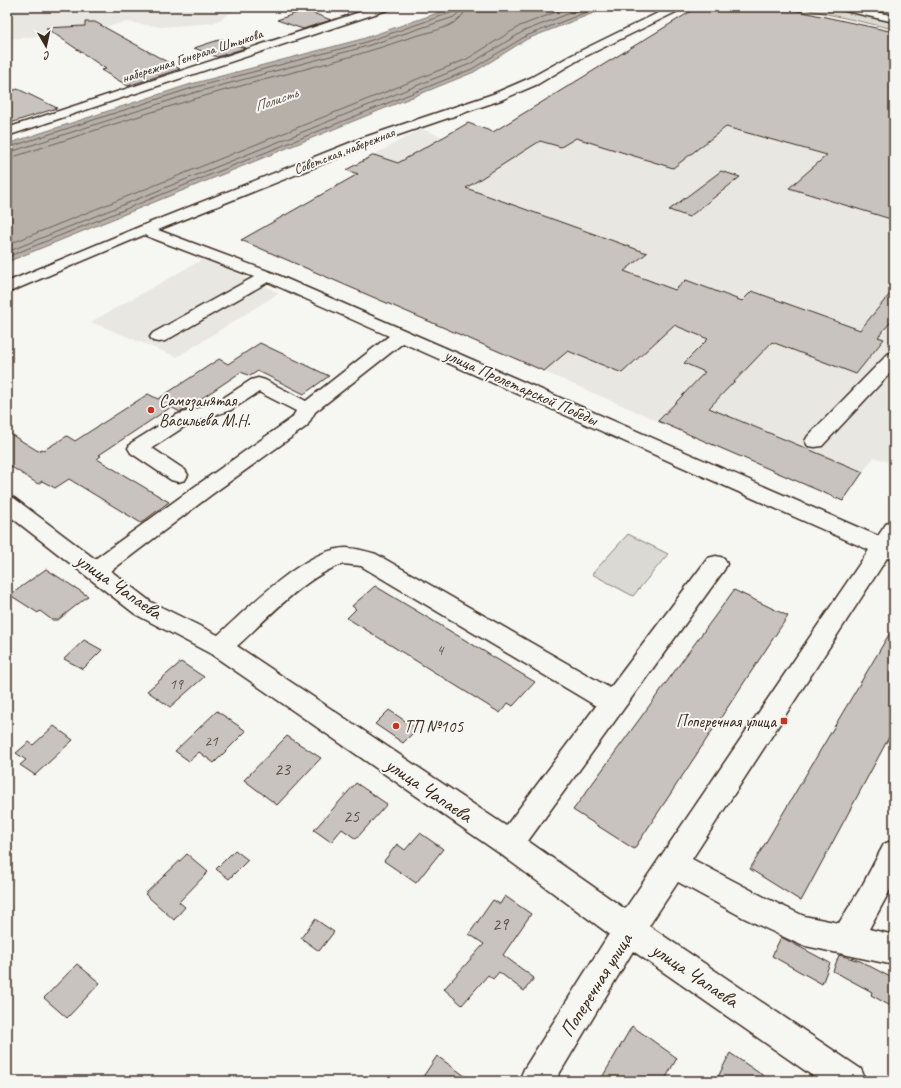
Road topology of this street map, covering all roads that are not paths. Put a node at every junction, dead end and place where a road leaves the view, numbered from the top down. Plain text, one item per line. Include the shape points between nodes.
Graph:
1 (386, 7) edge
2 (678, 7) edge
3 (841, 7) edge
4 (894, 19) edge
5 (7, 132) edge
6 (144, 230) junction
7 (267, 276) junction
8 (7, 288) edge
9 (402, 335) junction
10 (159, 338) dead end
11 (894, 358) edge
12 (307, 409) junction
13 (814, 441) dead end
14 (178, 475) dead end
15 (7, 503) edge
16 (890, 543) edge
17 (716, 564) dead end
18 (96, 571) junction
19 (220, 647) junction
20 (613, 703) junction
21 (509, 844) junction
22 (894, 853) edge
23 (673, 864) junction
24 (629, 930) junction
25 (846, 940) junction
26 (894, 950) edge
27 (536, 1081) edge
28 (849, 1081) edge

1 - 5 street, набережная Генерала Штыкова
2 - 6 street, Советская набережная via 497,98 367,141
3 - 4 street
6 - 7 street, улица Пролетарской Победы
6 - 8 street, Советская набережная
7 - 9 street, улица Пролетарской Победы
7 - 10 street
9 - 12 street
9 - 16 street, улица Пролетарской Победы
11 - 13 street
12 - 14 street via 258,384 224,406 183,419 138,448
12 - 18 street via 300,422
15 - 18 street, улица Чапаева
16 - 23 street, Поперечная улица
17 - 20 street
18 - 19 street, улица Чапаева via 143,608
19 - 20 street via 294,581 323,563 344,556 368,560
19 - 21 street, улица Чапаева
20 - 21 street
21 - 24 street, улица Чапаева
22 - 25 street
23 - 24 street, Поперечная улица
23 - 25 street via 801,930
24 - 27 street, Поперечная улица
24 - 28 street, улица Чапаева
25 - 26 street

